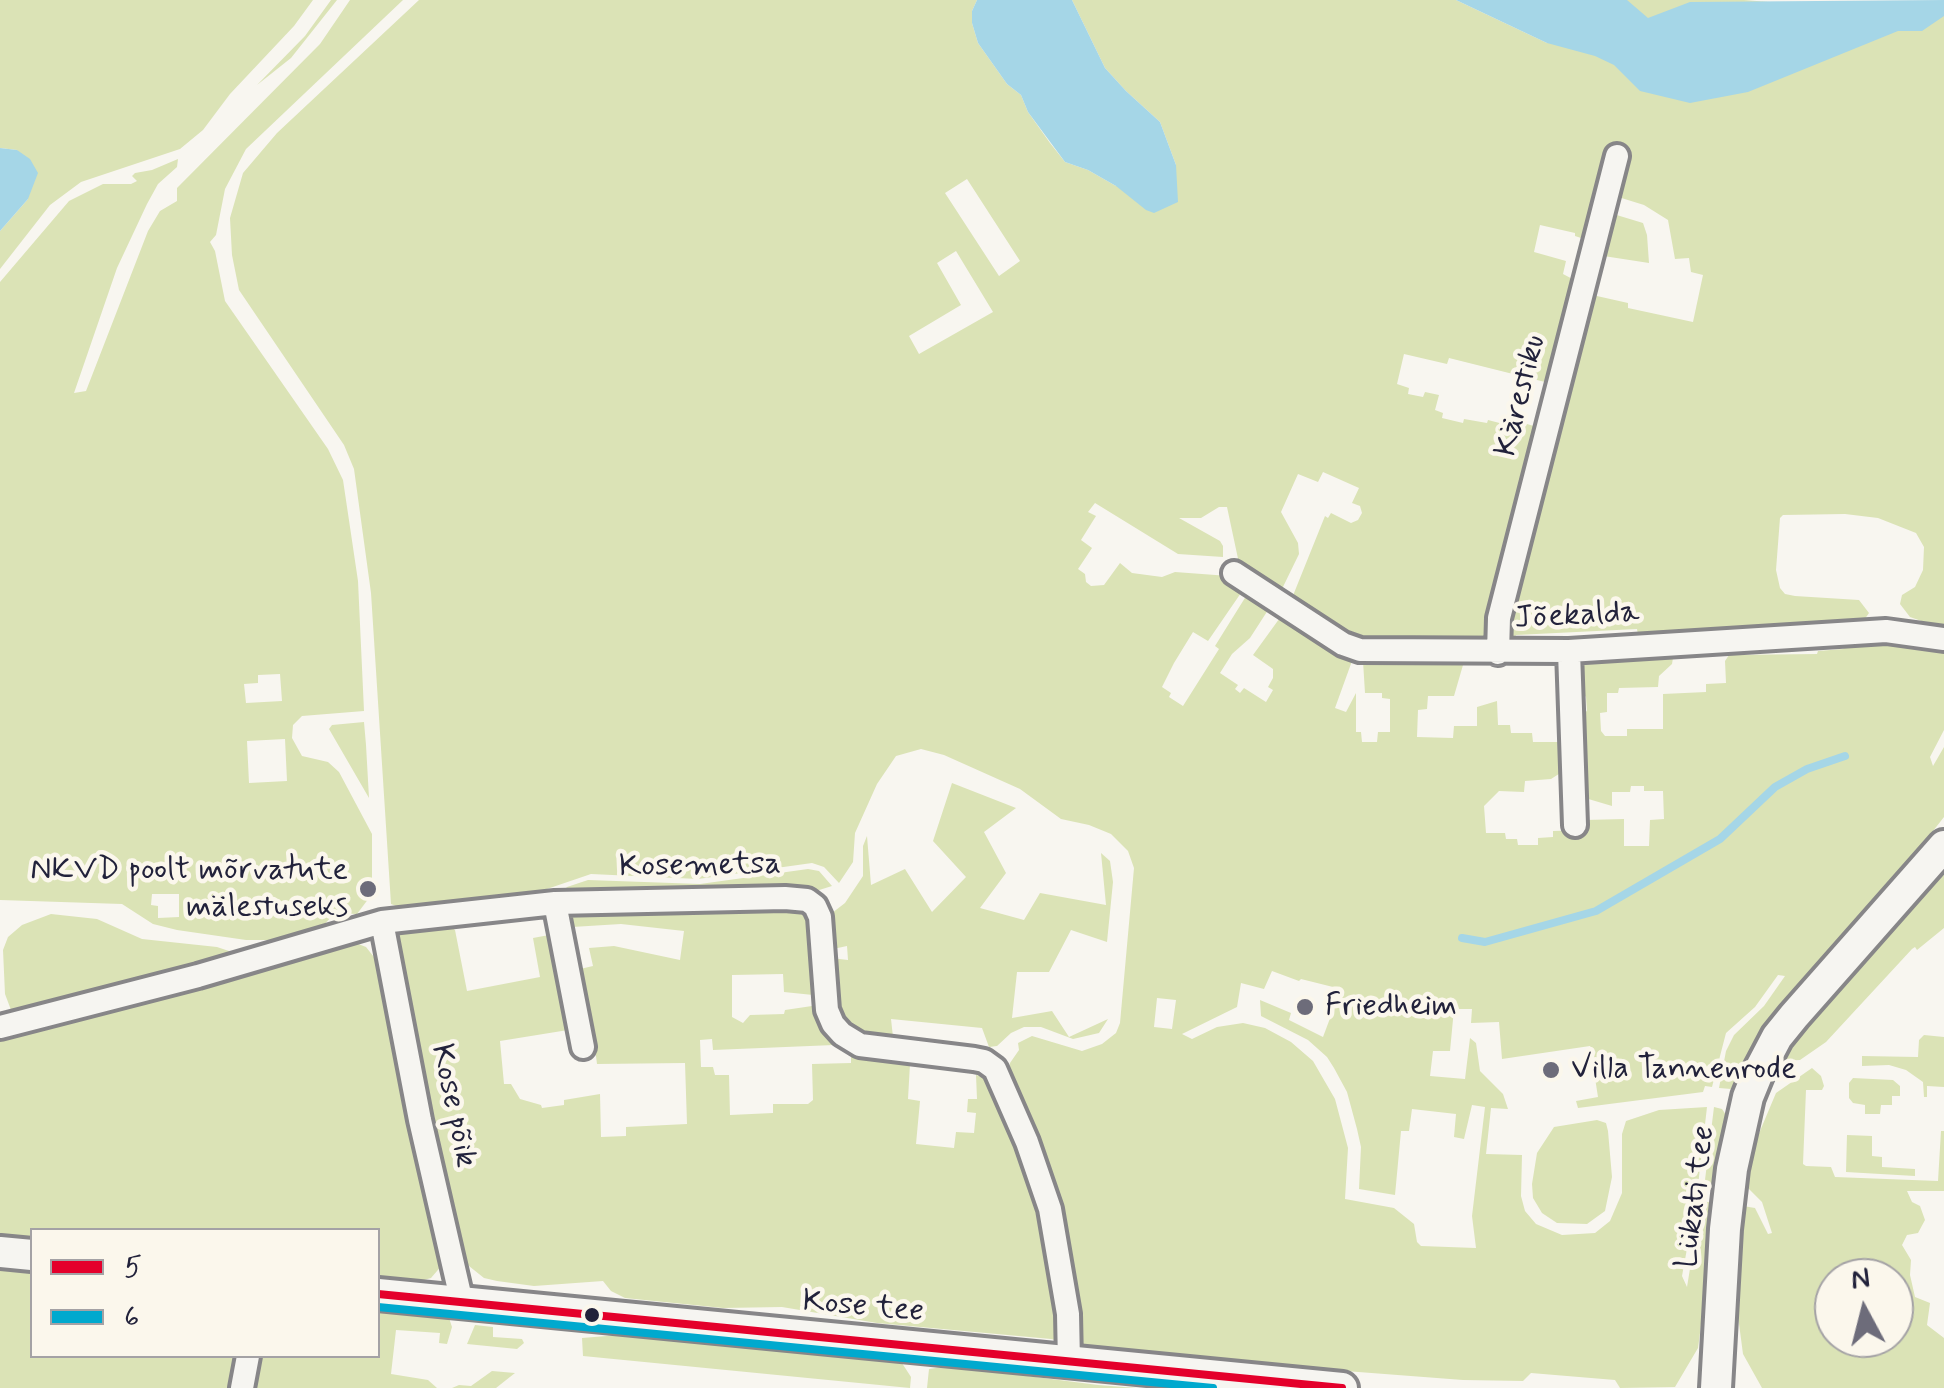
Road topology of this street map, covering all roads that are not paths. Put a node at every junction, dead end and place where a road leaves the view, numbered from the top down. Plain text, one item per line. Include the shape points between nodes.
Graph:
1 (1617, 156) dead end
2 (1234, 573) dead end
3 (1944, 639) edge
4 (1570, 652) junction
5 (1498, 653) junction
6 (1575, 826) dead end
7 (1944, 846) edge
8 (555, 903) junction
9 (382, 922) junction
10 (0, 1027) edge
11 (584, 1047) dead end
12 (0, 1252) edge
13 (30, 1256) edge
14 (380, 1294) edge
15 (462, 1303) junction
16 (248, 1358) edge
17 (1068, 1362) junction
18 (242, 1388) edge
19 (1342, 1388) edge
20 (1716, 1388) edge

1 - 5 street, Kärestiku via 1499,618
2 - 5 street, Jõekalda via 1350,648
3 - 4 street, Jõekalda via 1886,631
4 - 5 street, Jõekalda
4 - 6 street
7 - 20 main road, Lükati tee via 1794,1016 1756,1075 1724,1229
8 - 9 street, Kosemetsa
8 - 11 street
8 - 17 street, Kosemetsa via 798,898 815,906 827,1010 842,1034 860,1046 974,1058 995,1069 1050,1208 1068,1314
9 - 10 street, Kosemetsa
9 - 15 street, Kose põik
12 - 13 main road
14 - 15 main road, Kose tee
15 - 17 main road, Kose tee
16 - 18 street
17 - 19 main road, Kose tee

